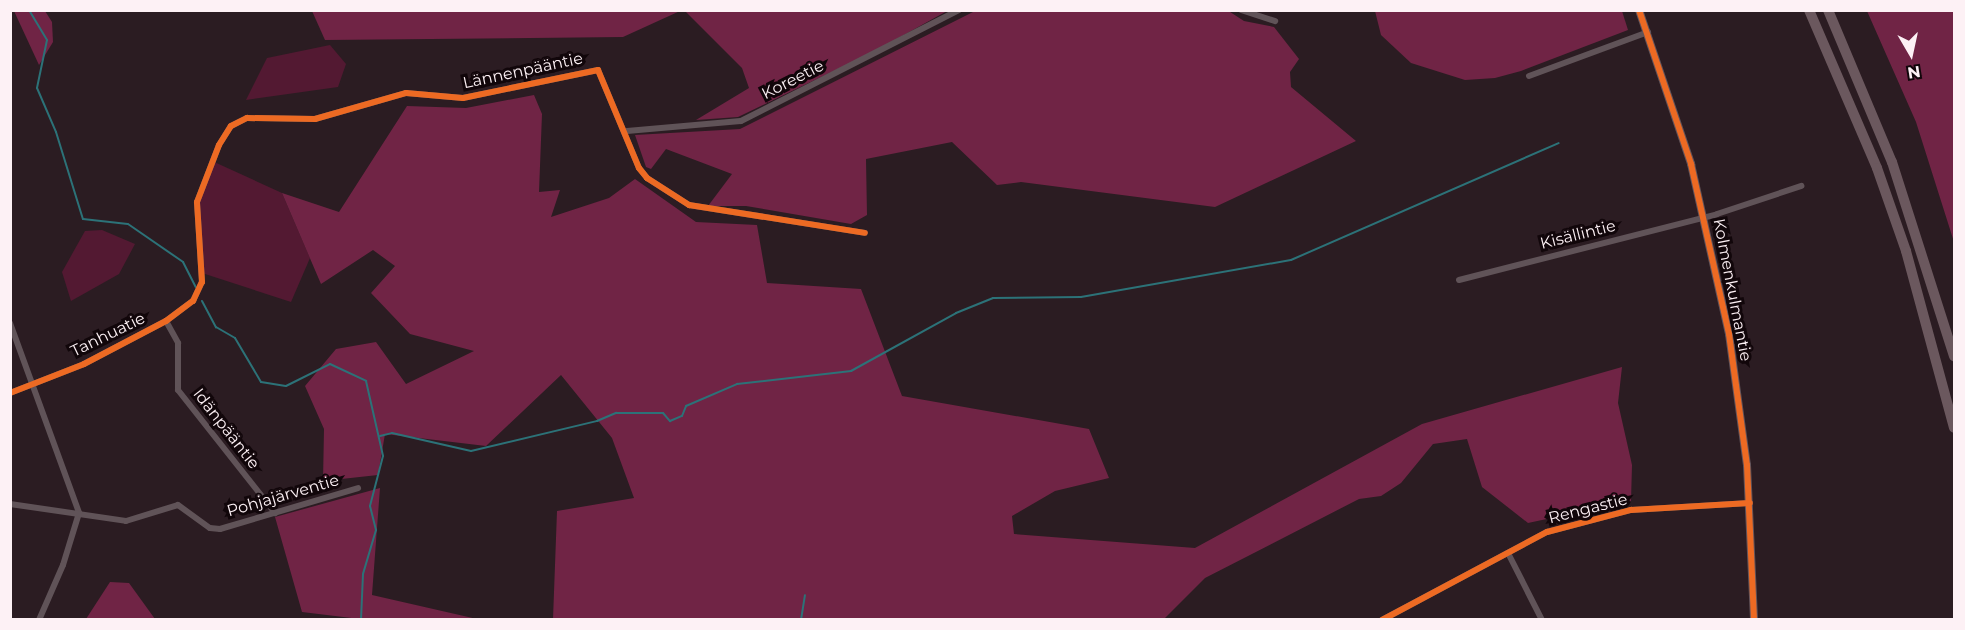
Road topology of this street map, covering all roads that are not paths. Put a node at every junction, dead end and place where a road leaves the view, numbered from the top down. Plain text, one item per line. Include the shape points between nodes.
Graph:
1 (959, 10) edge
2 (1241, 10) edge
3 (1639, 10) edge
4 (1809, 10) edge
5 (1828, 10) edge
6 (1275, 21) dead end
7 (1648, 32) junction
8 (1529, 76) dead end
9 (627, 131) junction
10 (1801, 186) dead end
11 (1704, 217) junction
12 (865, 232) dead end
13 (1459, 280) dead end
14 (202, 282) joint
15 (166, 321) junction
16 (10, 323) edge
17 (1954, 356) edge
18 (32, 383) junction
19 (10, 393) edge
20 (1954, 428) edge
21 (358, 488) dead end
22 (1750, 503) junction
23 (10, 504) edge
24 (79, 513) junction
25 (275, 513) junction
26 (1508, 553) junction
27 (39, 620) edge
28 (1382, 620) edge
29 (1542, 620) edge
30 (1754, 620) edge

1 - 9 street, Koreetie via 741,121
2 - 6 street
3 - 7 street, Kolmenkulmantie
4 - 20 highway via 1873,158 1906,251
5 - 17 highway via 1923,247
7 - 8 street
7 - 11 street, Kolmenkulmantie via 1679,123
9 - 12 street via 639,168 647,178 699,210 741,211 768,220
9 - 14 street, Lännenpääntie via 598,70 463,98 406,93 315,120 247,118 231,126 219,145 196,202
10 - 11 street, Kisällintie
11 - 13 street, Kisällintie
11 - 22 street, Kolmenkulmantie via 1729,334
14 - 15 street, Tanhuatie via 193,301
15 - 18 street, Tanhuatie via 84,364
15 - 25 street, Idänpääntie via 178,343 178,390
16 - 18 street
18 - 19 street, Tanhuatie
18 - 24 street
21 - 25 street, Pohjajärventie
22 - 26 street, Rengastie via 1608,514 1547,532
22 - 30 street, Kolmenkulmantie
23 - 24 street, Pohjajärventie
24 - 25 street, Pohjajärventie via 135,520 178,505 210,528 220,529
24 - 27 street via 63,565
26 - 28 street, Rengastie
26 - 29 street

